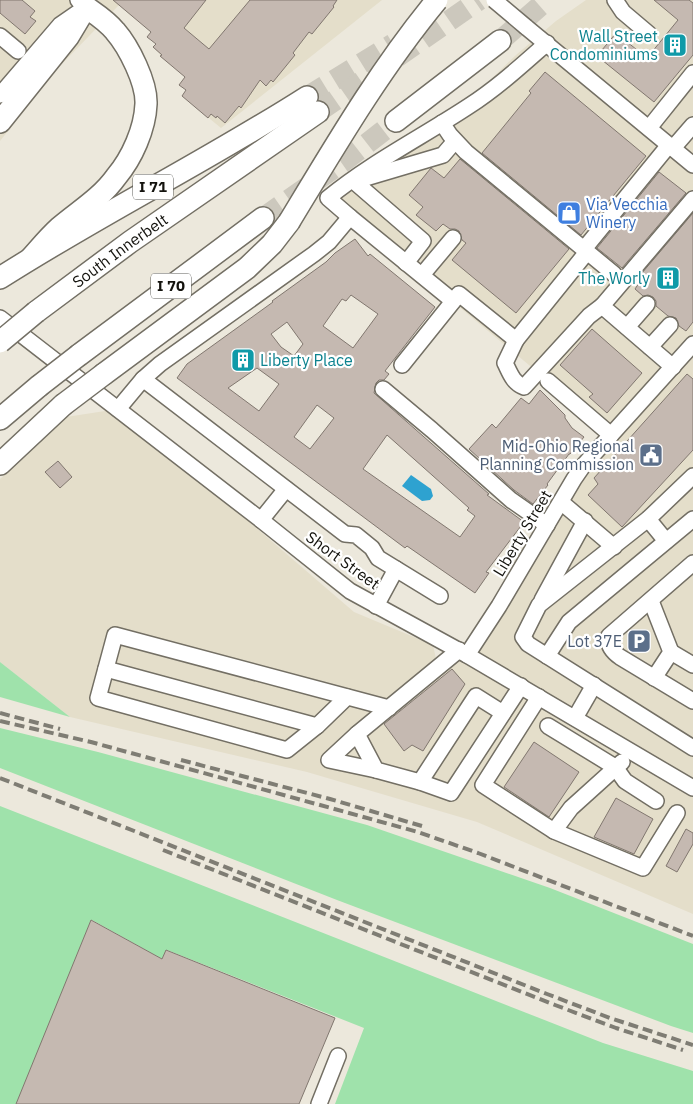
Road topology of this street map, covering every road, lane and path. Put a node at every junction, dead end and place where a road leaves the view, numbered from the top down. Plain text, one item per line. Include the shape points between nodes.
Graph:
1 (437, 0) edge
2 (494, 0) edge
3 (615, 0) edge
4 (82, 3) edge
5 (649, 34) dead end
6 (0, 36) edge
7 (500, 40) tunnel mouth
8 (546, 43) junction
9 (18, 51) dead end
10 (693, 73) edge
11 (5, 79) edge
12 (0, 95) edge
13 (396, 121) tunnel mouth
14 (0, 122) edge
15 (442, 123) junction
16 (693, 125) edge
17 (649, 128) junction
18 (455, 141) junction
19 (671, 146) junction
20 (693, 165) edge
21 (693, 199) edge
22 (350, 217) junction
23 (263, 218) tunnel mouth
24 (453, 238) dead end
25 (585, 251) junction
26 (31, 258) junction
27 (406, 263) junction
28 (422, 275) junction
29 (0, 278) edge
30 (618, 279) junction
31 (453, 301) junction
32 (647, 304) dead end
33 (602, 306) junction
34 (0, 318) edge
35 (670, 325) dead end
36 (627, 327) junction
37 (516, 340) junction
38 (0, 342) edge
39 (693, 344) edge
40 (650, 347) junction
41 (402, 365) dead end
42 (673, 367) junction
43 (143, 379) junction
44 (548, 381) dead end
45 (382, 389) dead end
46 (118, 409) junction
47 (0, 419) edge
48 (611, 436) junction
49 (0, 464) edge
50 (693, 476) edge
51 (286, 488) junction
52 (561, 502) junction
53 (648, 519) junction
54 (693, 519) edge
55 (262, 520) junction
56 (584, 521) junction
57 (547, 525) junction
58 (666, 541) junction
59 (614, 547) junction
60 (693, 563) edge
61 (396, 569) junction
62 (440, 596) dead end
63 (651, 600) junction
64 (539, 605) junction
65 (376, 606) junction
66 (671, 652) junction
67 (463, 653) junction
68 (548, 656) junction
69 (693, 665) edge
70 (106, 669) junction
71 (654, 678) junction
72 (594, 685) junction
73 (521, 686) junction
74 (347, 697) junction
75 (539, 697) junction
76 (693, 701) edge
77 (389, 708) junction
78 (503, 713) junction
79 (575, 718) junction
80 (318, 726) junction
81 (548, 726) dead end
82 (357, 734) junction
83 (693, 748) edge
84 (632, 752) junction
85 (616, 768) junction
86 (376, 770) junction
87 (420, 782) junction
88 (693, 788) edge
89 (656, 801) dead end
90 (677, 813) dead end
91 (554, 831) junction
92 (338, 1056) dead end
93 (320, 1104) edge

1 - 49 highway, bridge via 369,90 289,222 272,244 247,268 63,405
2 - 8 street, bridge
3 - 5 street via 623,12
4 - 11 street
4 - 14 highway via 68,36
4 - 26 highway via 115,30 126,46 144,86 146,103 142,125 116,178 59,228
6 - 9 street
7 - 13 highway
8 - 15 street via 480,98
8 - 17 street
10 - 17 street
11 - 12 street
15 - 18 street
15 - 22 street via 387,155 328,198
16 - 19 street
17 - 19 street
18 - 25 street
18 - 27 street via 442,155 362,179 357,184 423,241
19 - 20 street
19 - 25 street
21 - 30 street
22 - 27 street
22 - 43 street via 314,254
23 - 47 highway, I 70, bridge via 79,355
24 - 28 street
25 - 30 street
25 - 37 street
26 - 29 highway, I 71
26 - 38 highway, South Innerbelt / I 71, bridge via 224,147 313,105
27 - 28 street
28 - 31 street
30 - 33 street
31 - 37 street via 459,294
31 - 41 street
32 - 36 street
33 - 36 street
33 - 37 street via 524,386 518,385 505,363
34 - 46 street, Short Street
35 - 40 street
36 - 40 street
39 - 42 street, Liberty Street
40 - 42 street
42 - 48 street, Liberty Street
43 - 46 street
43 - 51 street
44 - 48 street
45 - 57 street via 511,500
46 - 55 street, Short Street
48 - 52 street, Liberty Street via 584,466
50 - 53 street
51 - 55 street
51 - 61 street via 345,534 356,535 372,548 378,558
52 - 56 street
52 - 57 street, Liberty Street
53 - 58 street
53 - 59 street
54 - 58 street
55 - 65 street, Short Street via 333,578
56 - 59 street
56 - 64 street
57 - 67 street, Liberty Street via 499,606
58 - 68 street via 569,622
59 - 64 street
60 - 63 street
61 - 62 street
61 - 65 street
63 - 66 street
63 - 71 street via 609,636 608,642 620,658
64 - 68 street via 523,637 528,644
65 - 67 street, Short Street
66 - 69 street
66 - 71 street
67 - 73 street, Short Street
67 - 77 street, Liberty Street
68 - 72 street
70 - 74 street via 115,635
70 - 80 street
70 - 80 street via 98,698 287,750
71 - 76 street
72 - 79 street
72 - 83 street
73 - 75 street, Short Street
73 - 78 street
74 - 77 street
74 - 80 street
75 - 79 street, Short Street
75 - 91 street via 483,785
77 - 82 street, Liberty Street
78 - 87 street via 452,793
78 - 87 street via 476,696
79 - 84 street, Short Street
81 - 85 street
82 - 86 street
82 - 86 street, Liberty Street via 329,760
84 - 85 street
84 - 88 street, Short Street
85 - 89 street via 625,782
85 - 91 street via 571,808
86 - 87 street
90 - 91 street via 643,868
92 - 93 street

